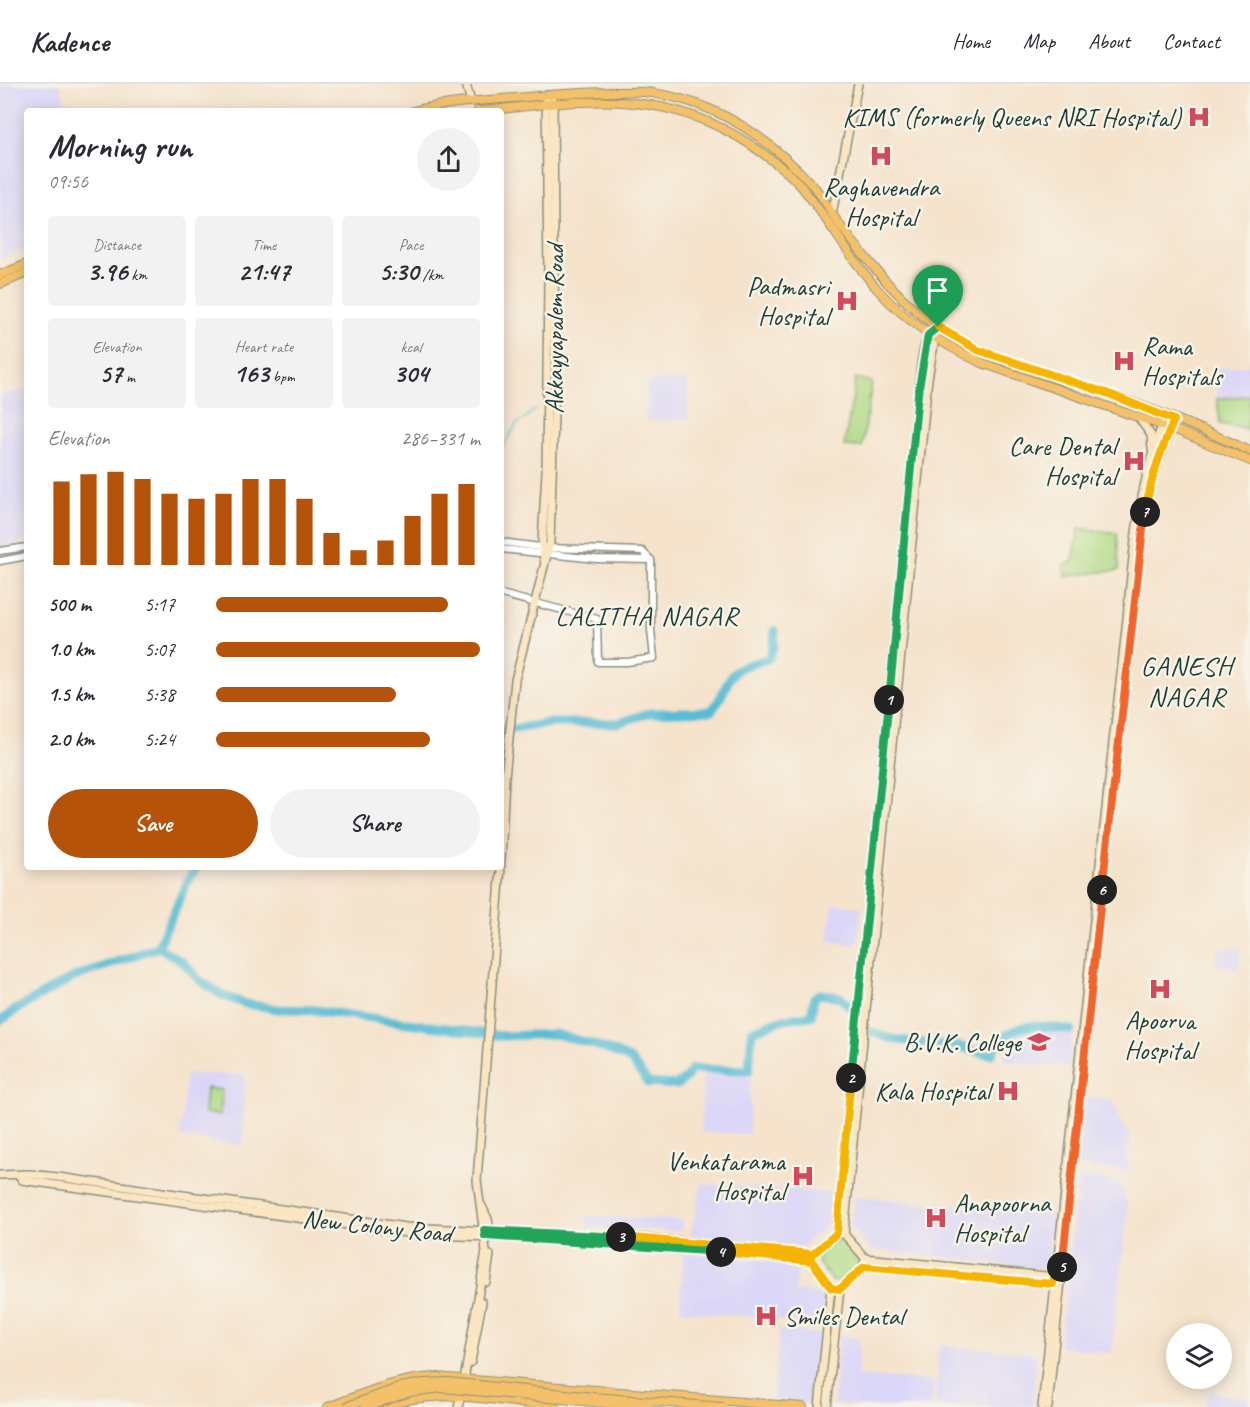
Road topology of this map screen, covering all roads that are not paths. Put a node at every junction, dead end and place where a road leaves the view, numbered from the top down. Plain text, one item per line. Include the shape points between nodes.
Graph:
1 (465, 84) edge
2 (858, 84) edge
3 (549, 95) junction
4 (471, 102) junction
5 (550, 105) junction
6 (432, 108) edge
7 (504, 109) edge
8 (832, 214) junction
9 (24, 265) edge
10 (24, 274) edge
11 (0, 275) edge
12 (0, 284) edge
13 (938, 327) junction
14 (928, 335) junction
15 (936, 339) junction
16 (1138, 417) junction
17 (1170, 418) junction
18 (1162, 426) junction
19 (1170, 429) junction
20 (1250, 451) edge
21 (1153, 454) junction
22 (1250, 461) edge
23 (504, 543) edge
24 (24, 547) edge
25 (504, 549) edge
26 (0, 551) edge
27 (545, 553) junction
28 (24, 557) edge
29 (651, 560) junction
30 (0, 561) edge
31 (504, 595) edge
32 (536, 603) junction
33 (504, 798) edge
34 (501, 870) edge
35 (0, 1175) edge
36 (488, 1233) junction
37 (840, 1234) junction
38 (812, 1258) junction
39 (865, 1258) junction
40 (864, 1267) junction
41 (1057, 1281) junction
42 (831, 1288) junction
43 (840, 1289) junction
44 (466, 1379) junction
45 (461, 1396) junction
46 (328, 1407) edge
47 (345, 1407) edge
48 (366, 1407) edge
49 (381, 1407) edge
50 (458, 1407) edge
51 (555, 1407) edge
52 (647, 1407) edge
53 (723, 1407) edge
54 (803, 1407) edge
55 (819, 1407) edge
56 (828, 1407) edge
57 (1042, 1407) edge
58 (1048, 1407) edge

1 - 4 main road
2 - 8 main road
3 - 4 main road
3 - 5 main road
3 - 8 main road via 651,93 715,112 769,143 816,189
4 - 6 main road
5 - 7 main road
5 - 14 main road via 618,101 667,107 733,133 799,184 877,289
5 - 27 main road, Akkayyapalem Road
5 - 27 main road, Akkayyapalem Road via 555,380
8 - 13 main road via 882,278
9 - 11 main road
10 - 12 main road
13 - 14 main road
13 - 15 main road
13 - 17 main road via 978,350
14 - 15 main road
14 - 37 main road via 918,394
15 - 16 main road via 982,363
15 - 37 main road via 928,379
16 - 18 main road
16 - 21 main road via 1151,435
17 - 18 main road
17 - 19 main road
17 - 20 main road
18 - 19 main road
18 - 21 main road
19 - 22 main road
19 - 41 main road via 1148,490 1138,561
21 - 41 main road via 1143,489 1131,572
23 - 27 street
24 - 26 street
25 - 27 street
27 - 29 street
27 - 29 street via 642,551
27 - 32 main road, Akkayyapalem Road
28 - 30 street
29 - 32 street via 654,658 598,662 597,619
31 - 32 street
32 - 33 main road, Akkayyapalem Road via 517,668
34 - 36 main road via 477,1180 480,1211
35 - 36 main road, New Colony Road via 58,1177 406,1227
36 - 38 main road, New Colony Road
36 - 44 main road
37 - 38 main road
37 - 39 main road
38 - 42 main road
39 - 40 main road
39 - 41 main road
40 - 41 main road
40 - 43 main road
41 - 57 main road
41 - 58 main road
42 - 43 main road
42 - 55 main road
43 - 56 main road
44 - 45 street
44 - 46 main road via 411,1379
44 - 54 main road
45 - 49 main road via 412,1398
45 - 50 main road
45 - 51 main road
47 - 53 main road, bridge via 401,1388 448,1382
48 - 52 main road, bridge via 410,1392 442,1388

